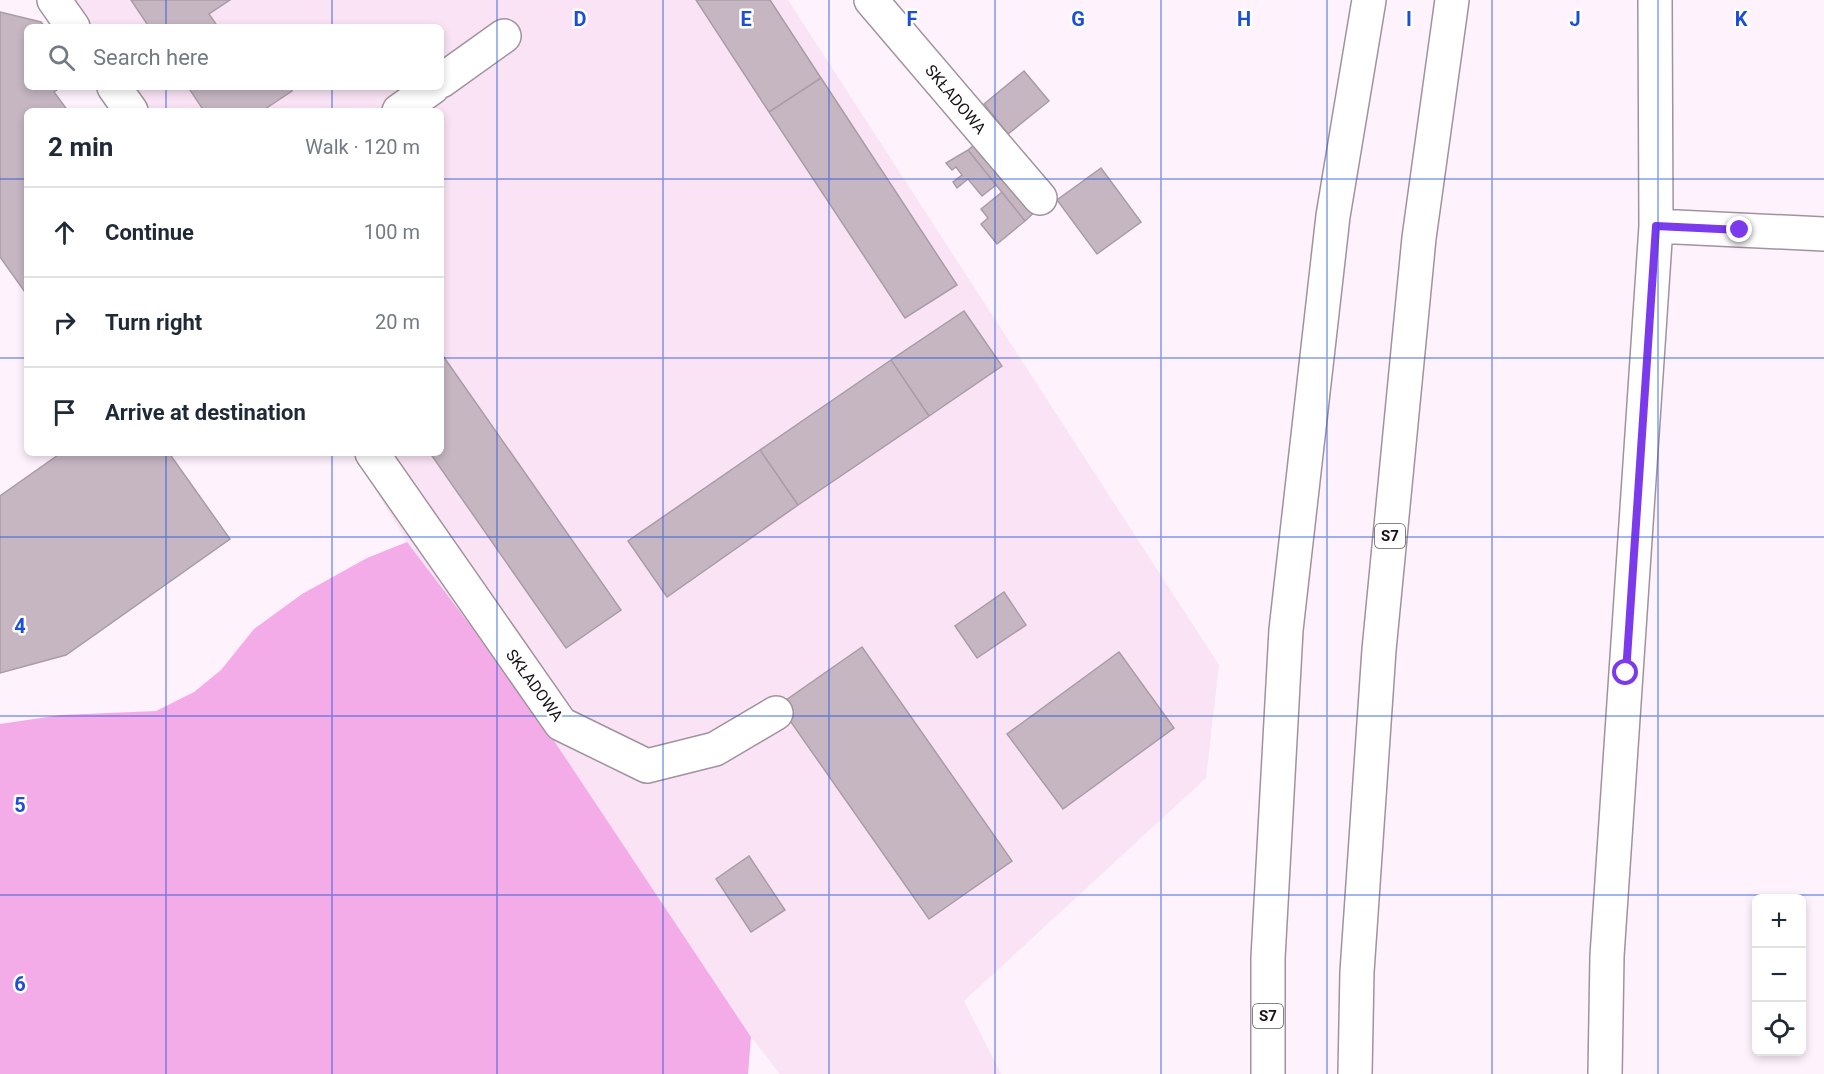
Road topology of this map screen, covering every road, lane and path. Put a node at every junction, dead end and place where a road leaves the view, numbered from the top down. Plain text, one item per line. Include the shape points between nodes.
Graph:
1 (871, 0) edge
2 (1369, 0) edge
3 (1452, 0) edge
4 (1655, 0) edge
5 (504, 36) dead end
6 (444, 79) edge
7 (116, 90) edge
8 (429, 90) edge
9 (129, 108) edge
10 (403, 108) edge
11 (1040, 198) dead end
12 (1656, 226) junction
13 (1824, 234) edge
14 (374, 456) edge
15 (776, 713) dead end
16 (1268, 1074) edge
17 (1355, 1074) edge
18 (1605, 1074) edge

1 - 11 main road, SKŁADOWA
2 - 16 main road, S7 via 1333,216 1287,630 1268,958
3 - 17 main road, S7 via 1419,238 1380,638 1357,972
4 - 12 main road
5 - 6 main road
7 - 9 main road
8 - 10 main road
12 - 13 main road
12 - 18 main road via 1607,956
14 - 15 main road, SKŁADOWA via 561,724 647,766 715,749

